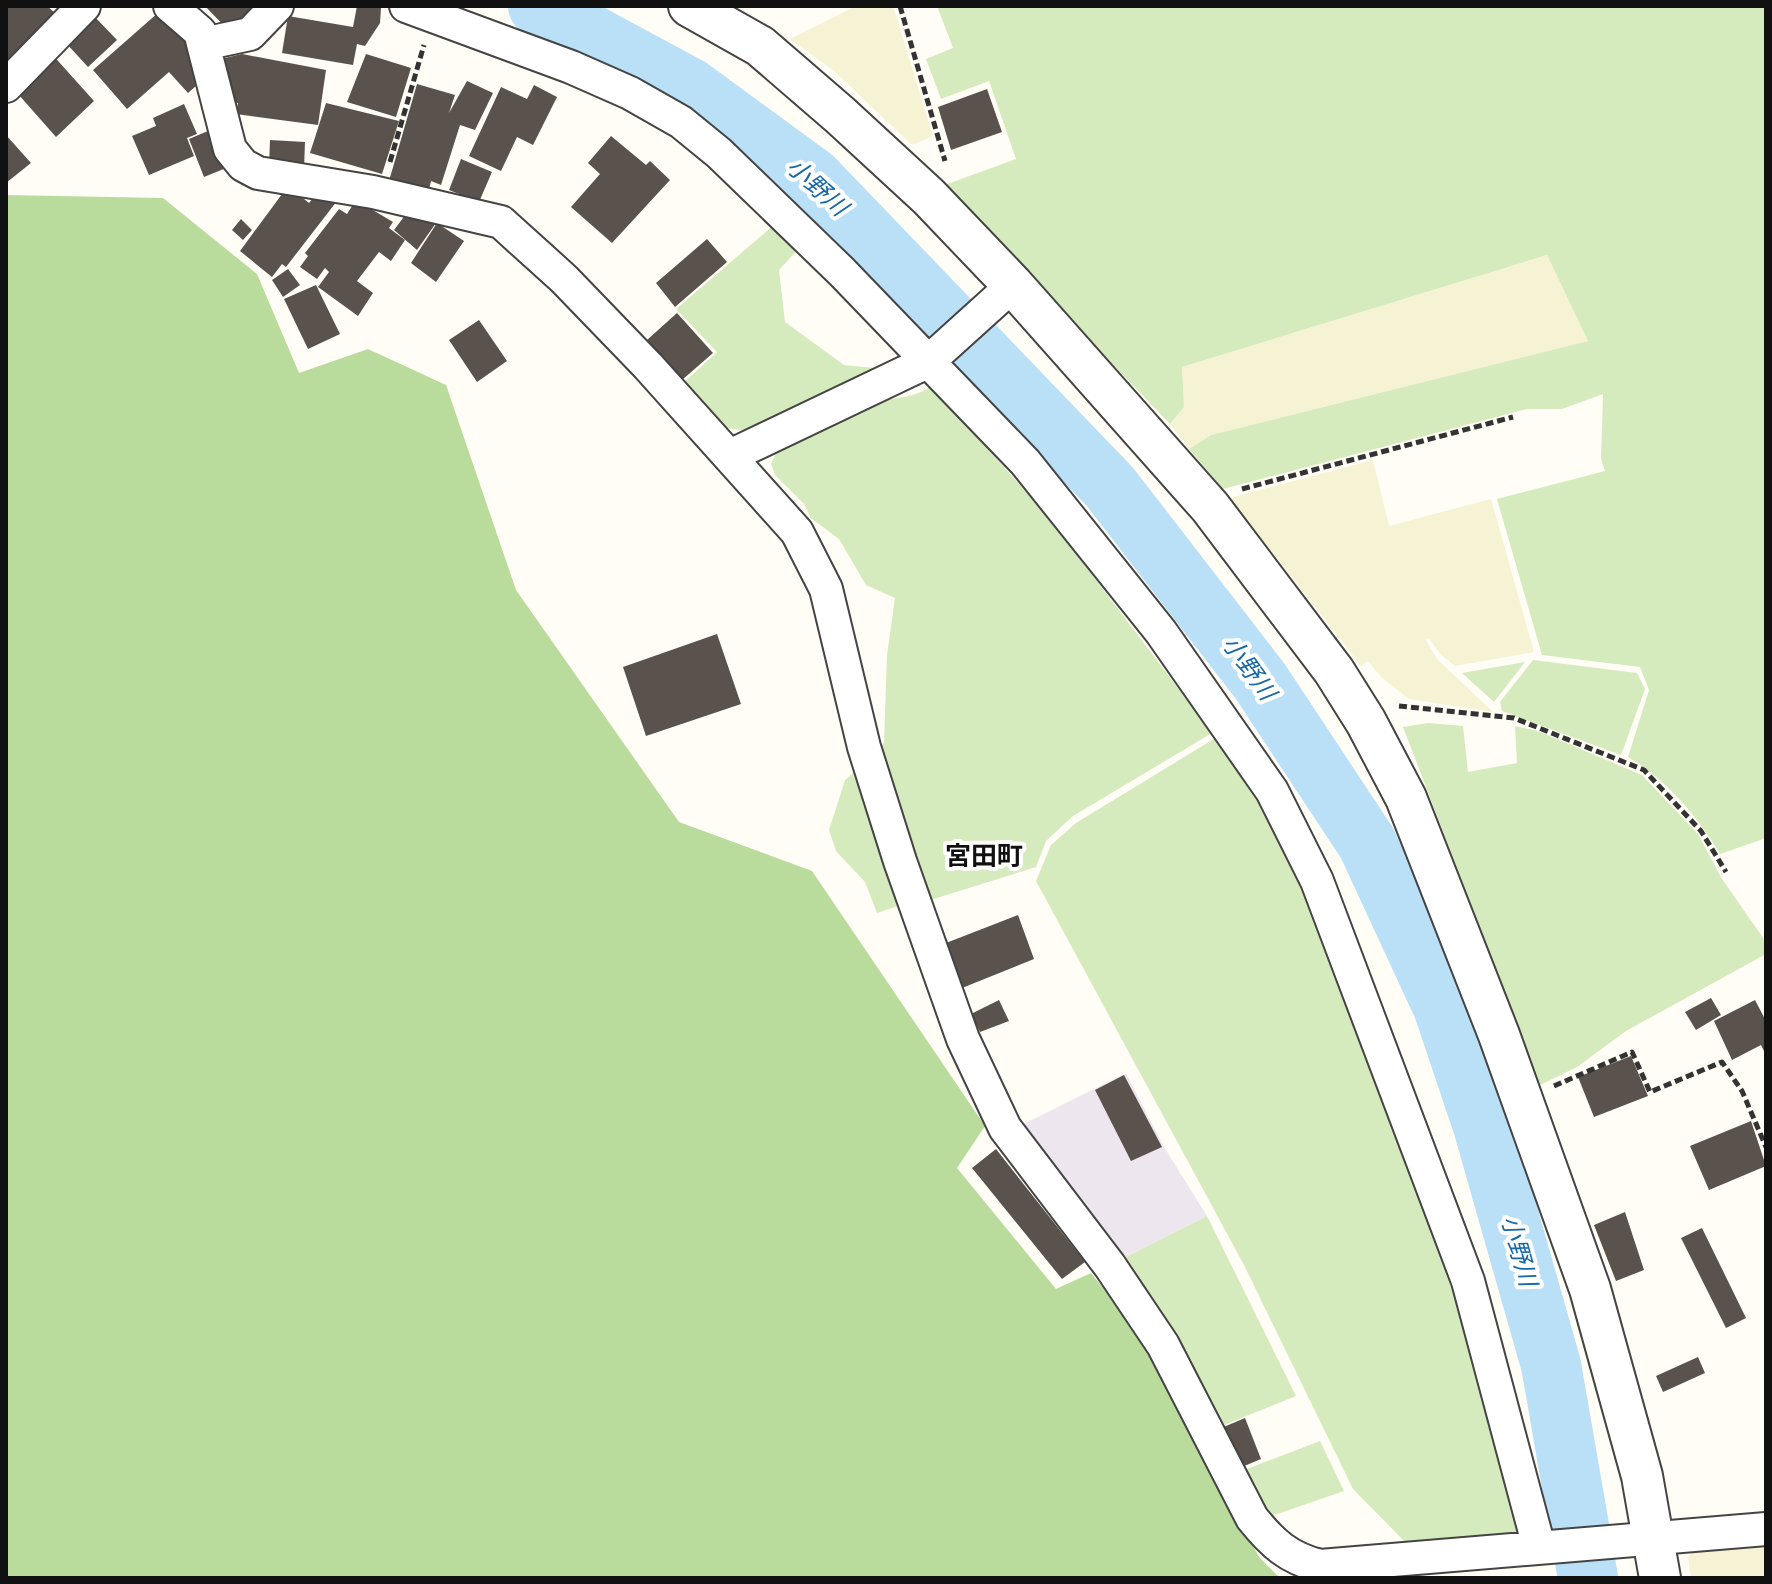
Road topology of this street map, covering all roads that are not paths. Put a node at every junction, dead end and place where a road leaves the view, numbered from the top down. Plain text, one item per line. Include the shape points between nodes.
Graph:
1 (84, 6) edge
2 (170, 6) edge
3 (277, 6) edge
4 (689, 6) edge
5 (419, 11) edge
6 (203, 44) junction
7 (6, 86) edge
8 (1007, 291) junction
9 (934, 358) junction
10 (730, 456) junction
11 (1766, 1529) edge
12 (1640, 1538) junction
13 (1544, 1547) junction
14 (1660, 1578) edge

1 - 7 street
2 - 6 street via 200,32
3 - 6 street via 250,34
4 - 8 street via 760,46 917,186
5 - 9 street via 571,67 681,122
6 - 10 street via 220,120 230,149 243,165 258,173 501,222 564,279
8 - 9 street
8 - 12 street via 1210,507 1334,671 1406,798 1523,1102 1594,1305 1639,1463
9 - 10 street
9 - 13 street via 1161,632 1272,791 1317,881 1439,1197
10 - 13 street via 797,532 826,589 864,747 900,861 963,1039 1005,1128 1142,1310 1252,1518 1295,1560 1320,1566
11 - 12 street
12 - 13 street
12 - 14 street

